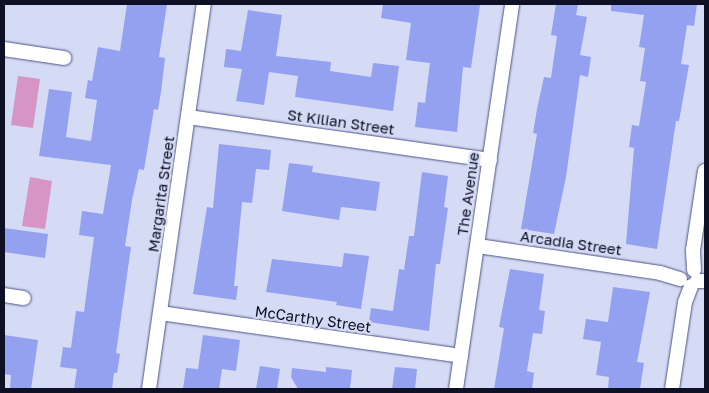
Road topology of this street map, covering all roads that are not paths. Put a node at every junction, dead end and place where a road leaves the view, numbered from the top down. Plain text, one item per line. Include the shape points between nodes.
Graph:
1 (204, 4) edge
2 (512, 4) edge
3 (4, 49) edge
4 (64, 58) dead end
5 (188, 117) junction
6 (490, 160) junction
7 (705, 171) edge
8 (478, 246) junction
9 (692, 277) edge
10 (4, 295) edge
11 (24, 298) dead end
12 (160, 313) junction
13 (461, 356) junction
14 (149, 389) edge
15 (456, 389) edge
16 (672, 389) edge

1 - 5 street, Margarita Street
2 - 6 street, The Avenue
3 - 4 street
5 - 6 street, St Kilian Street
5 - 12 street, Margarita Street
6 - 8 street, The Avenue
7 - 9 street
8 - 9 street, Arcadia Street
8 - 13 street, The Avenue
9 - 16 street
10 - 11 street
12 - 13 street, McCarthy Street
12 - 14 street, Margarita Street
13 - 15 street, The Avenue

